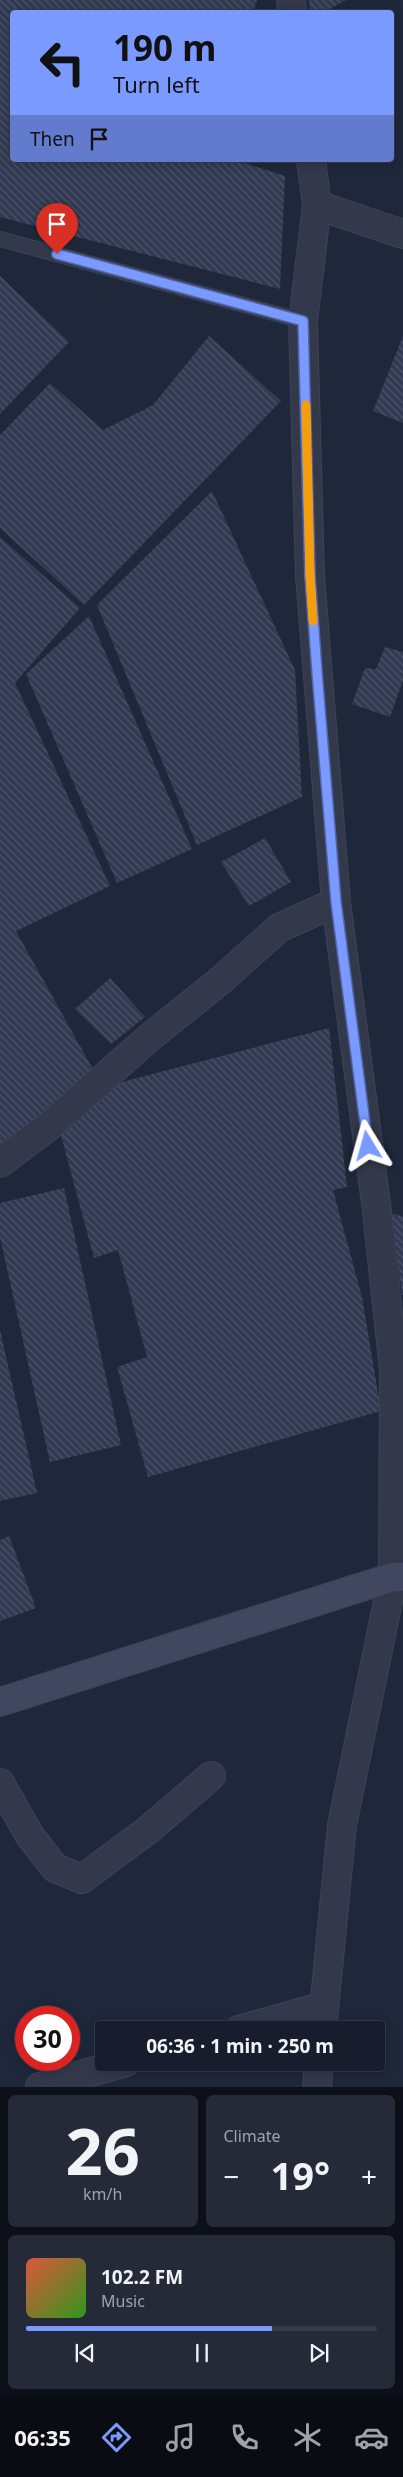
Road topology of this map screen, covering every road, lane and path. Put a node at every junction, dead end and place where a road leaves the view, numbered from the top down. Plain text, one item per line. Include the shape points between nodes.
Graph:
1 (311, 162) edge
2 (317, 205) junction
3 (403, 234) edge
4 (0, 239) edge
5 (303, 321) junction
6 (336, 902) junction
7 (0, 1163) edge
8 (398, 1577) edge
9 (0, 1702) edge
10 (211, 1776) dead end
11 (0, 1783) edge
12 (323, 2018) edge
13 (302, 2021) edge
14 (95, 2071) edge
15 (318, 2071) edge
16 (40, 2087) edge
17 (317, 2087) edge

1 - 2 street
2 - 3 street
2 - 5 street
4 - 5 lane
5 - 6 street via 310,576
6 - 7 street via 279,928 48,1127
6 - 8 street via 376,1203 394,1370
8 - 9 street
8 - 12 street via 342,1825
10 - 11 street via 148,1830 82,1879 55,1868 30,1836
12 - 13 street
14 - 16 street
15 - 17 street

